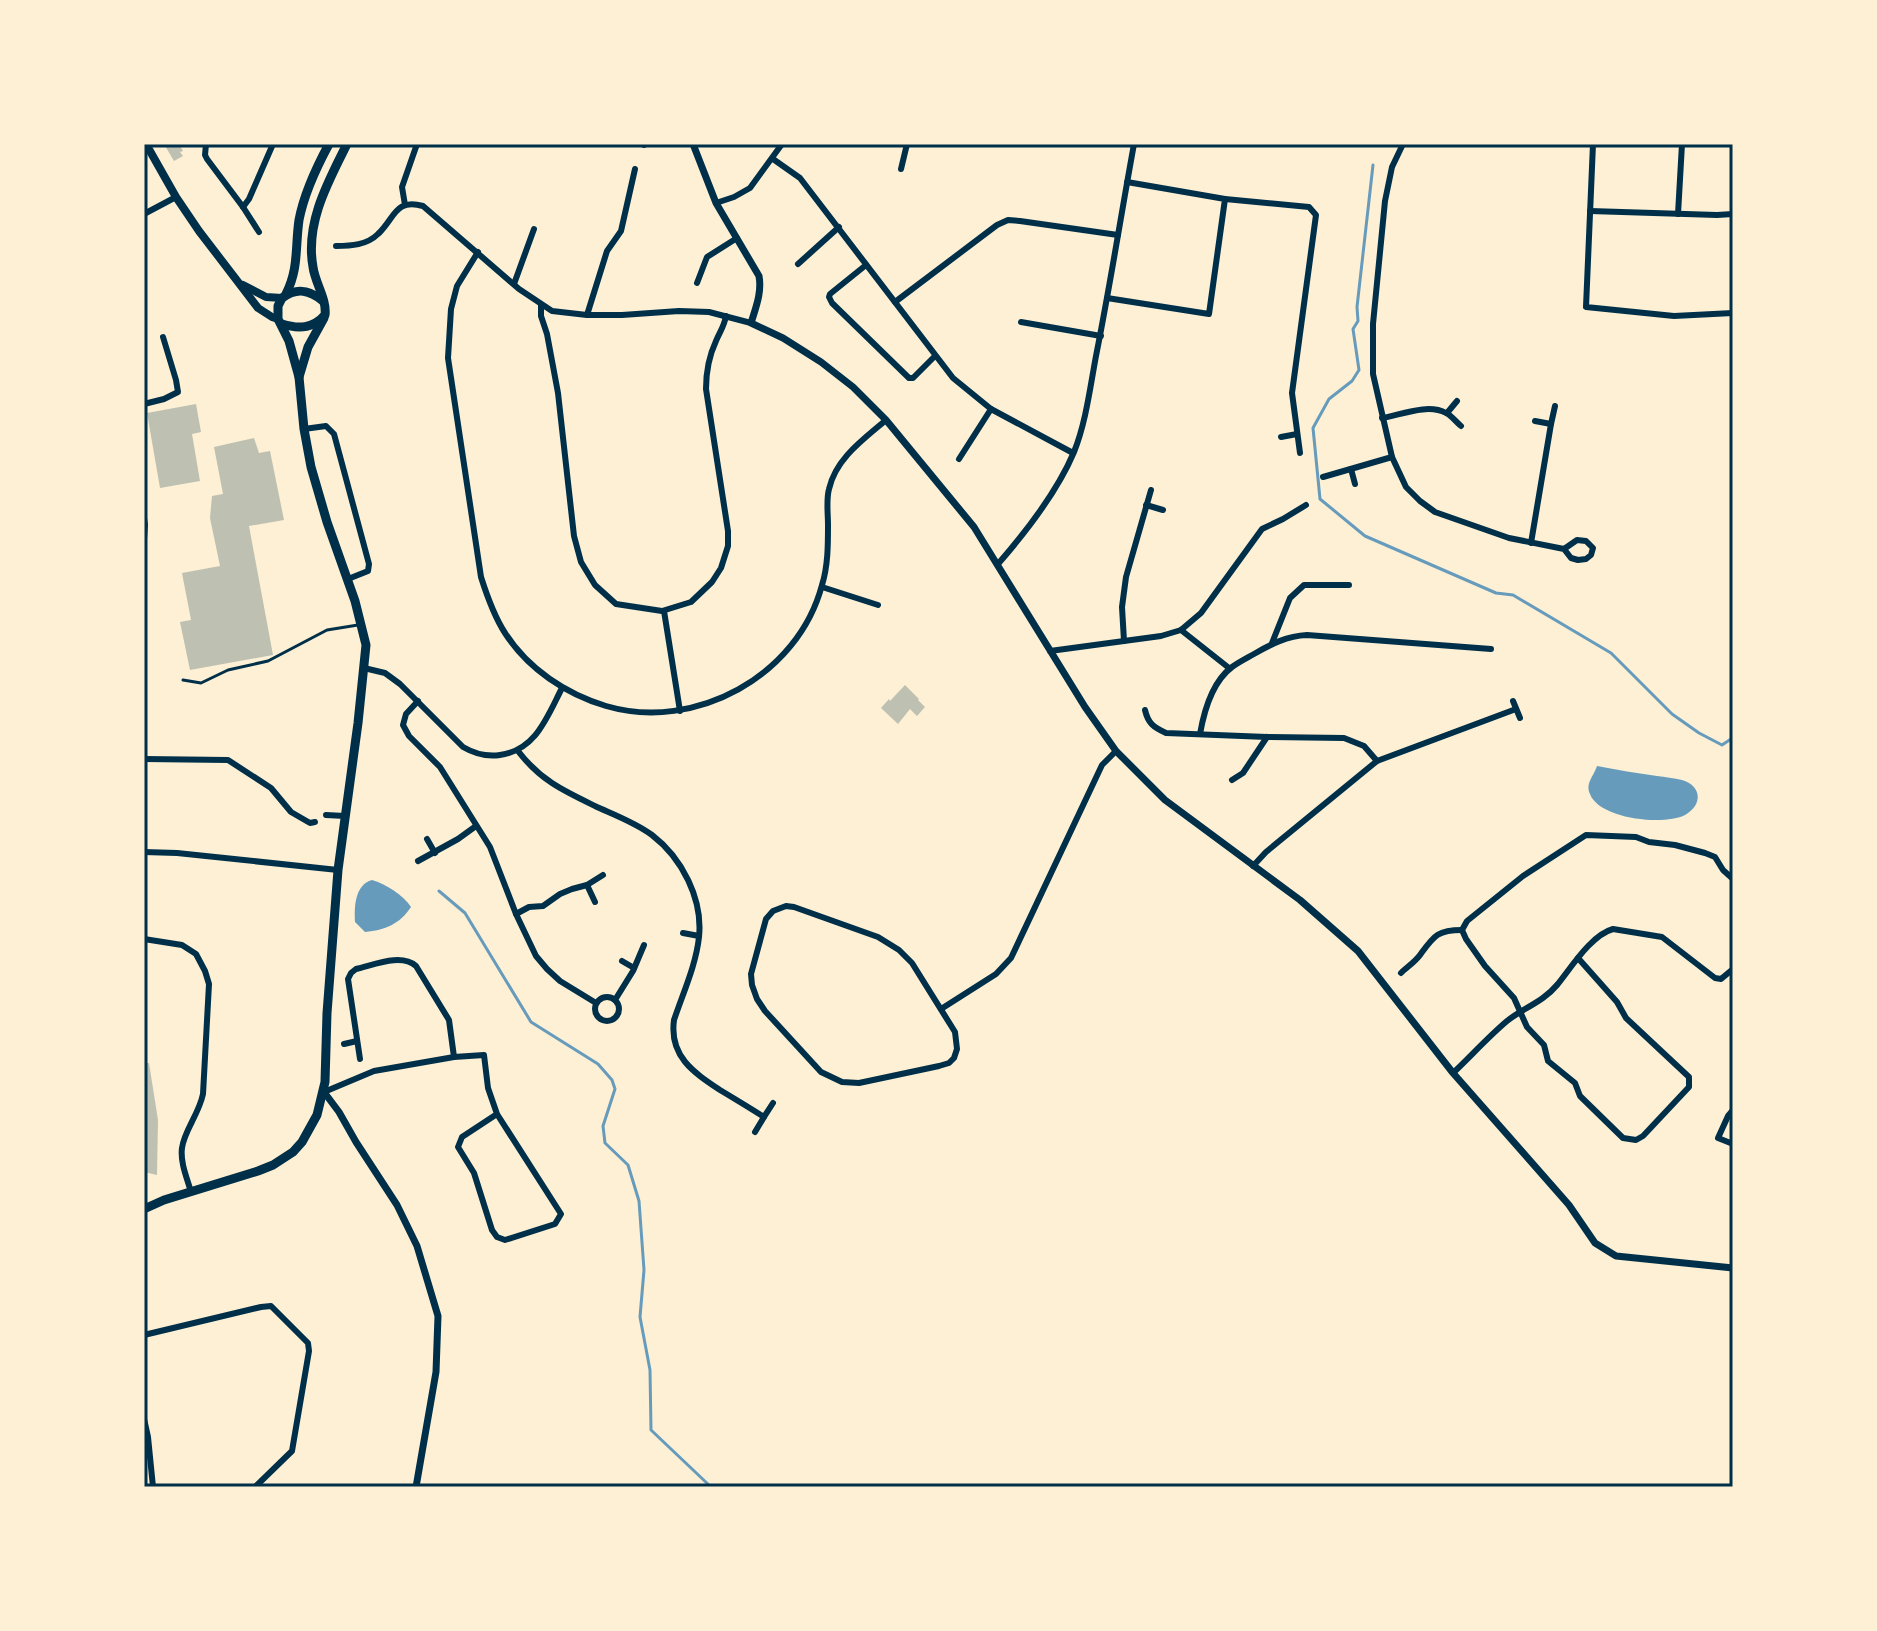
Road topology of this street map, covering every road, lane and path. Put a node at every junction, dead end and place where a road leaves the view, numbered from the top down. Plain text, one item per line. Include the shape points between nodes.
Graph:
1 (146, 144) edge
2 (206, 144) edge
3 (273, 144) edge
4 (329, 144) edge
5 (347, 144) edge
6 (417, 144) edge
7 (704, 144) edge
8 (782, 144) edge
9 (907, 144) edge
10 (1134, 144) edge
11 (1593, 144) edge
12 (1682, 144) edge
13 (1399, 145) edge
14 (694, 148) edge
15 (773, 159) junction
16 (635, 169) dead end
17 (901, 169) dead end
18 (1127, 182) junction
19 (176, 197) junction
20 (1225, 199) junction
21 (716, 203) junction
22 (405, 205) junction
23 (243, 207) junction
24 (1590, 211) junction
25 (144, 214) edge
26 (1678, 214) junction
27 (1733, 214) edge
28 (839, 227) junction
29 (534, 229) dead end
30 (259, 232) dead end
31 (1118, 235) junction
32 (737, 238) junction
33 (336, 246) dead end
34 (478, 252) junction
35 (798, 264) dead end
36 (866, 265) junction
37 (239, 282) junction
38 (697, 283) dead end
39 (514, 284) junction
40 (284, 296) junction
41 (1107, 298) junction
42 (323, 301) junction
43 (895, 302) junction
44 (541, 305) junction
45 (1733, 313) edge
46 (325, 315) junction
47 (587, 315) junction
48 (726, 316) junction
49 (280, 322) junction
50 (1021, 322) dead end
51 (751, 323) junction
52 (1101, 336) junction
53 (163, 337) dead end
54 (935, 356) junction
55 (299, 377) junction
56 (1457, 401) dead end
57 (144, 404) edge
58 (1555, 406) dead end
59 (991, 409) junction
60 (1447, 413) junction
61 (1382, 418) junction
62 (886, 420) junction
63 (1535, 421) dead end
64 (1551, 424) junction
65 (1461, 426) dead end
66 (304, 429) junction
67 (1297, 434) junction
68 (1281, 437) dead end
69 (1073, 453) junction
70 (1300, 453) dead end
71 (1392, 457) junction
72 (959, 459) dead end
73 (1351, 469) junction
74 (1323, 477) dead end
75 (1355, 484) dead end
76 (1151, 490) dead end
77 (144, 503) edge
78 (1146, 505) junction
79 (1306, 505) dead end
80 (1163, 510) dead end
81 (1531, 543) junction
82 (1564, 549) dead end
83 (998, 564) junction
84 (144, 567) edge
85 (348, 579) junction
86 (1349, 585) dead end
87 (822, 587) junction
88 (878, 605) dead end
89 (664, 611) junction
90 (362, 624) junction
91 (1181, 630) junction
92 (1124, 641) junction
93 (1272, 643) junction
94 (1491, 649) dead end
95 (1050, 651) junction
96 (364, 668) junction
97 (1229, 668) junction
98 (183, 680) dead end
99 (562, 688) junction
100 (418, 701) junction
101 (1513, 701) dead end
102 (1516, 709) junction
103 (1145, 710) dead end
104 (680, 711) junction
105 (1520, 718) dead end
106 (1200, 734) junction
107 (1267, 737) junction
108 (518, 751) junction
109 (1116, 751) junction
110 (144, 759) edge
111 (1377, 761) junction
112 (1232, 780) dead end
113 (326, 815) dead end
114 (345, 816) junction
115 (315, 822) dead end
116 (476, 826) junction
117 (427, 839) dead end
118 (144, 852) edge
119 (435, 853) junction
120 (418, 861) dead end
121 (1253, 866) junction
122 (338, 870) junction
123 (603, 875) dead end
124 (1733, 879) edge
125 (587, 885) junction
126 (595, 902) dead end
127 (516, 914) junction
128 (1462, 930) junction
129 (683, 933) dead end
130 (699, 936) junction
131 (144, 939) edge
132 (644, 945) dead end
133 (1578, 958) junction
134 (622, 961) dead end
135 (634, 968) junction
136 (1733, 969) edge
137 (1401, 973) dead end
138 (615, 1000) junction
139 (596, 1003) junction
140 (941, 1009) junction
141 (1520, 1011) junction
142 (357, 1041) junction
143 (344, 1044) dead end
144 (454, 1057) junction
145 (360, 1059) dead end
146 (1453, 1073) junction
147 (324, 1092) junction
148 (773, 1103) dead end
149 (1733, 1110) edge
150 (497, 1114) junction
151 (764, 1117) junction
152 (755, 1132) dead end
153 (1708, 1135) dead end
154 (1718, 1138) junction
155 (1733, 1144) edge
156 (191, 1192) junction
157 (144, 1209) edge
158 (1733, 1268) edge
159 (144, 1335) edge
160 (144, 1419) edge
161 (260, 1486) edge
162 (153, 1487) edge
163 (416, 1487) edge

1 - 19 main road
2 - 23 street via 207,159
3 - 23 street
4 - 40 main road via 303,204 296,268
5 - 42 main road via 321,198 312,237 313,270
6 - 22 street via 402,187
7 - 14 street
8 - 15 street
9 - 17 street
10 - 18 street
11 - 24 street
12 - 26 street
13 - 61 street via 1385,201 1373,324 1373,374
14 - 21 street
15 - 21 street via 750,188
15 - 28 street via 800,178
16 - 47 street via 621,231 607,251
18 - 20 street
18 - 31 street
19 - 25 street
19 - 37 main road
20 - 41 street via 1209,314
20 - 67 street via 1309,207 1316,215 1293,384
21 - 32 street
22 - 33 street via 377,235 358,245
22 - 34 street via 423,206
23 - 30 street
24 - 26 street
24 - 45 street via 1586,307 1674,316
26 - 27 street
28 - 35 street
28 - 36 street
29 - 39 street
31 - 41 street
31 - 43 street via 1008,220
32 - 38 street via 707,257
32 - 51 street via 761,284
34 - 39 street
34 - 99 street via 457,286 448,358 481,577 505,634 528,663
36 - 43 street
36 - 54 street via 830,294 832,303 909,378
37 - 40 main road via 266,297
37 - 49 main road via 258,308
39 - 44 street
40 - 42 main road via 307,291
40 - 49 main road via 278,306
41 - 52 street
42 - 46 main road
43 - 54 street
44 - 47 street
44 - 89 street via 581,562 616,604
46 - 49 main road via 303,328
46 - 55 main road
47 - 48 street via 679,311
48 - 51 street
48 - 89 street via 710,359 706,389 728,546 712,582 691,602
49 - 55 main road
50 - 52 street
51 - 62 street via 821,362
52 - 69 street
53 - 57 street via 178,392
54 - 59 street
55 - 66 main road
56 - 60 street
58 - 64 street
59 - 69 street
59 - 72 street
60 - 61 street via 1424,409
60 - 65 street
61 - 71 street
62 - 83 street
62 - 87 street via 849,452 829,488
63 - 64 street
64 - 81 street
66 - 85 main road via 327,522
66 - 85 street via 326,426 334,434 369,564 368,571
67 - 68 street
67 - 70 street
69 - 83 street
71 - 73 street
71 - 81 street via 1406,487 1435,512
73 - 74 street
73 - 75 street
76 - 78 street
77 - 84 path
78 - 80 street
78 - 92 street via 1126,577
79 - 91 street via 1262,529 1201,613
81 - 82 street
83 - 95 street
85 - 90 main road
86 - 93 street via 1304,585 1290,598
87 - 88 street
87 - 104 street via 797,637 754,681
89 - 104 street
90 - 96 main road
90 - 98 lane via 327,630 268,661 201,683
91 - 92 street
91 - 97 street
92 - 95 street
93 - 94 street via 1307,635
93 - 97 street
95 - 109 street
96 - 100 street via 385,673
96 - 114 main road
97 - 106 street via 1204,712
99 - 104 street via 620,710
99 - 108 street via 539,732
100 - 108 street via 472,753 498,756
100 - 116 street via 403,725 440,767
101 - 102 street
102 - 105 street
102 - 111 street
103 - 106 street via 1148,721 1166,733
106 - 107 street
107 - 111 street via 1344,738 1364,746
107 - 112 street via 1243,773
108 - 130 street via 536,773 638,826 667,850 691,884
109 - 121 street via 1165,800
109 - 140 street via 1102,765 1011,958 996,974
110 - 115 street via 228,760 271,788 291,812
111 - 121 street
113 - 114 street
114 - 122 main road
116 - 119 street
116 - 127 street via 490,847
117 - 119 street
118 - 122 street
119 - 120 street
121 - 146 street via 1358,951
122 - 147 main road
123 - 125 street
124 - 128 street via 1705,853 1636,837 1586,835 1523,876
125 - 126 street
125 - 127 street
127 - 139 street via 547,969
128 - 137 street via 1438,933
128 - 141 street
129 - 130 street
130 - 151 street via 674,1020 675,1042 697,1075
131 - 156 street via 189,949 209,984 203,1094 182,1149
132 - 135 street
133 - 136 street via 1613,929 1662,937 1715,978
133 - 141 street via 1555,987
133 - 141 street via 1626,1018 1689,1077 1689,1087 1643,1136 1623,1138 1580,1096 1575,1083 1548,1061 1544,1045
134 - 135 street
135 - 138 street
138 - 139 street via 605,997
138 - 139 street via 619,1012 611,1021 599,1018
140 - 140 street via 957,1041 949,1063 859,1083 833,1079 757,999 751,974 766,919 779,907 794,907 888,942 912,963
141 - 146 street
142 - 143 street
142 - 144 street via 351,973 406,960 416,966 444,1009
142 - 145 street
144 - 147 street via 374,1071
144 - 150 street via 484,1055
146 - 158 street via 1600,1248 1616,1256
147 - 156 main road via 317,1115 293,1152 258,1171
147 - 163 street via 397,1205 417,1246 438,1316 436,1372
148 - 151 street
149 - 154 street
150 - 150 street via 561,1214 555,1224 505,1240 492,1230 474,1173 458,1147 462,1137
151 - 152 street
153 - 154 street
154 - 155 street
156 - 157 main road
159 - 161 street via 271,1306 308,1343 292,1451
160 - 162 street

